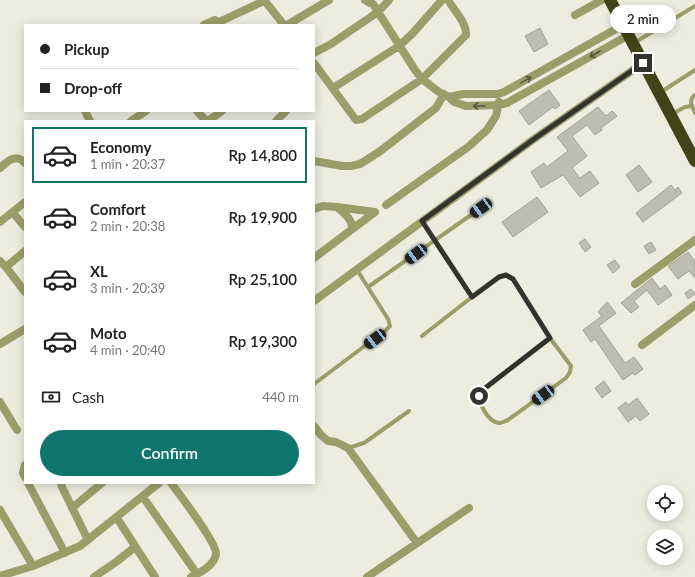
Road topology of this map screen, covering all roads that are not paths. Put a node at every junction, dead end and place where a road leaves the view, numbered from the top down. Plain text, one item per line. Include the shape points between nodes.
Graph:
1 (329, 0) edge
2 (365, 0) edge
3 (389, 0) edge
4 (442, 0) edge
5 (448, 0) edge
6 (602, 0) edge
7 (610, 0) edge
8 (264, 1) edge
9 (373, 2) edge
10 (695, 6) edge
11 (378, 12) junction
12 (575, 15) dead end
13 (206, 24) edge
14 (220, 24) edge
15 (283, 24) edge
16 (289, 24) edge
17 (629, 34) junction
18 (399, 46) junction
19 (315, 52) edge
20 (643, 63) junction
21 (315, 64) edge
22 (548, 67) junction
23 (695, 70) edge
24 (553, 78) junction
25 (422, 79) junction
26 (333, 88) junction
27 (659, 93) junction
28 (498, 94) junction
29 (695, 94) edge
30 (446, 95) junction
31 (499, 105) junction
32 (691, 106) junction
33 (198, 112) edge
34 (220, 112) edge
35 (285, 112) edge
36 (695, 113) edge
37 (142, 114) edge
38 (670, 114) junction
39 (133, 120) edge
40 (206, 120) edge
41 (208, 120) edge
42 (277, 120) edge
43 (315, 161) edge
44 (695, 161) edge
45 (24, 162) edge
46 (0, 168) edge
47 (24, 203) edge
48 (386, 205) dead end
49 (337, 207) junction
50 (481, 208) dead end
51 (315, 209) edge
52 (13, 213) junction
53 (422, 221) junction
54 (0, 222) edge
55 (24, 227) edge
56 (352, 230) junction
57 (434, 240) junction
58 (695, 240) edge
59 (24, 252) edge
60 (315, 257) edge
61 (3, 264) edge
62 (357, 270) junction
63 (635, 284) dead end
64 (368, 287) junction
65 (24, 291) edge
66 (472, 297) junction
67 (315, 300) edge
68 (695, 305) edge
69 (24, 330) edge
70 (422, 336) dead end
71 (550, 338) junction
72 (0, 344) edge
73 (642, 345) dead end
74 (315, 383) edge
75 (0, 402) edge
76 (409, 410) dead end
77 (315, 427) edge
78 (16, 430) dead end
79 (348, 448) junction
80 (29, 484) edge
81 (61, 484) edge
82 (101, 484) edge
83 (158, 484) edge
84 (172, 484) edge
85 (142, 497) junction
86 (72, 508) junction
87 (469, 508) dead end
88 (0, 510) edge
89 (117, 518) junction
90 (88, 540) junction
91 (417, 543) junction
92 (135, 547) junction
93 (65, 553) junction
94 (33, 566) junction
95 (0, 576) edge
96 (99, 576) edge
97 (194, 576) edge
98 (155, 577) edge
99 (367, 577) edge

1 - 16 street
2 - 9 street
3 - 11 street
4 - 18 street
5 - 25 street via 464,25 466,34
6 - 12 street
7 - 17 highway
8 - 14 street
8 - 15 street
9 - 11 street
10 - 17 lane
11 - 18 street
11 - 19 street
13 - 14 street via 215,20
17 - 20 highway
17 - 22 street
17 -> 24 street
18 - 25 street
18 - 26 street
20 - 27 highway
20 - 53 street
21 - 26 street
22 - 24 street
28 -> 22 street
23 - 27 lane
24 - 31 street
25 - 26 street via 359,120 356,120
25 - 30 street
27 - 38 highway
28 - 30 street
28 - 31 street
29 - 32 lane via 690,102
31 -> 30 street via 466,106 454,102
30 - 43 street via 436,108 360,164 342,166
31 - 48 street via 487,130 468,147
32 - 36 lane
32 - 38 lane via 685,106
33 - 40 street
34 - 41 street
35 - 42 street
37 - 39 street
38 - 44 highway
45 - 46 street via 13,158
47 - 52 street
49 - 51 street via 323,206
49 - 56 street via 350,220
49 - 56 street via 375,212
50 - 57 lane
52 - 54 street
52 - 55 street
53 - 57 lane
53 - 62 street
56 - 60 street
57 - 64 lane
57 - 66 lane
58 - 63 street
59 - 61 street
61 - 65 street
62 - 64 lane
62 - 67 street
64 - 74 lane via 390,326
66 - 70 lane
66 - 71 lane via 499,277 506,275 513,279
68 - 73 street
69 - 72 street
71 - 71 lane via 480,392 480,403 494,422 508,420 566,378 571,366
75 - 78 street
76 - 79 lane via 364,443
77 - 79 street via 328,441
79 - 91 street
80 - 93 street
81 - 86 street
82 - 86 street
83 - 85 street
84 - 97 street via 215,551 210,566
85 - 89 street
85 - 97 street
86 - 90 street
87 - 91 street
88 - 94 street
89 - 90 street
89 - 92 street
90 - 93 street
91 - 99 street
92 - 96 street
92 - 98 street
93 - 94 street
94 - 95 street

